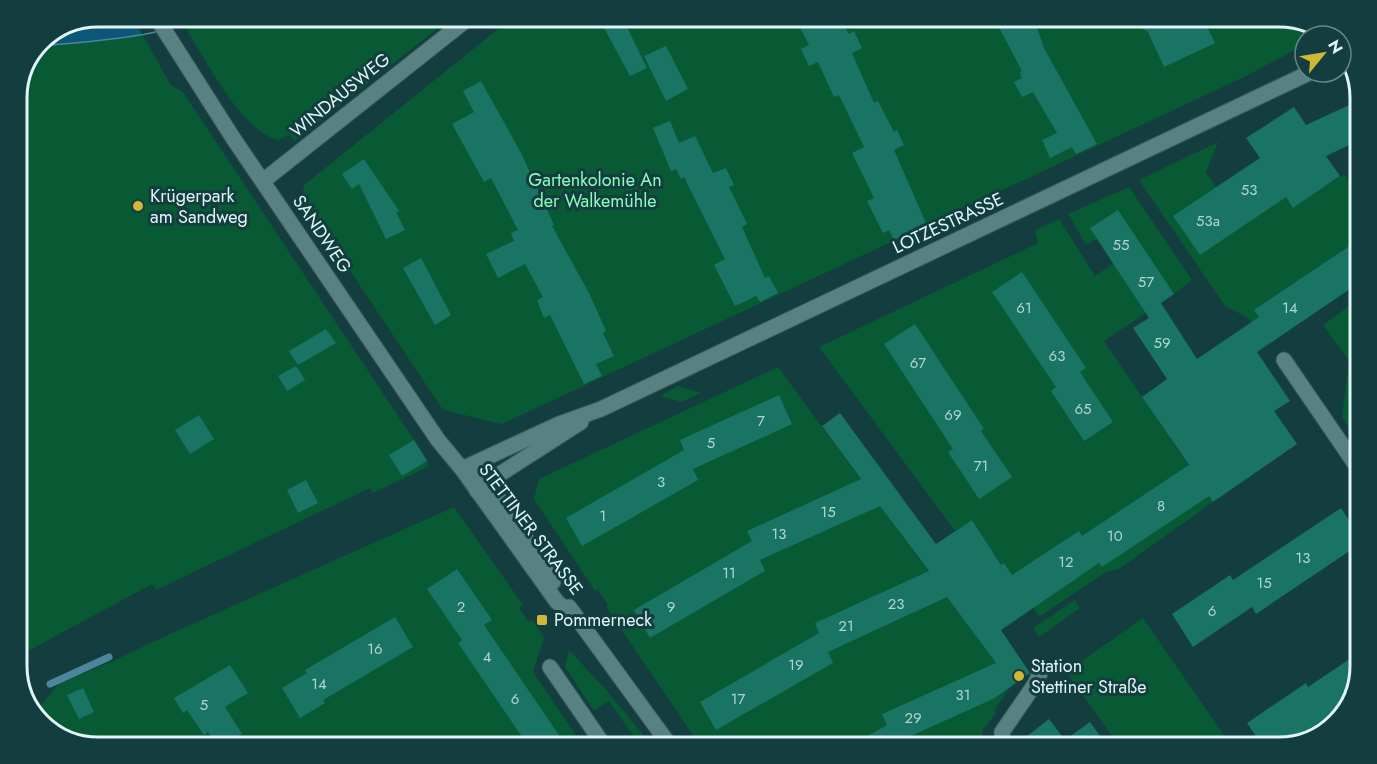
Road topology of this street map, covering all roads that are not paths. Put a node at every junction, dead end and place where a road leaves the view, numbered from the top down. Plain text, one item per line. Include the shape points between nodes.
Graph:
1 (163, 27) edge
2 (456, 27) edge
3 (1293, 81) edge
4 (263, 181) junction
5 (1284, 360) dead end
6 (601, 409) junction
7 (1350, 456) edge
8 (462, 469) junction
9 (482, 487) junction
10 (550, 667) dead end
11 (1041, 671) dead end
12 (599, 737) edge
13 (664, 737) edge
14 (1002, 737) edge

1 - 4 street, SANDWEG
2 - 4 street, WINDAUSWEG
3 - 6 street, LOTZESTRASSE
4 - 8 street, SANDWEG via 438,440
5 - 7 street
6 - 8 street, LOTZESTRASSE
6 - 9 street, LOTZESTRASSE
8 - 9 street, STETTINER STRASSE
9 - 13 street, STETTINER STRASSE via 557,602 573,615
10 - 12 street
11 - 14 street

